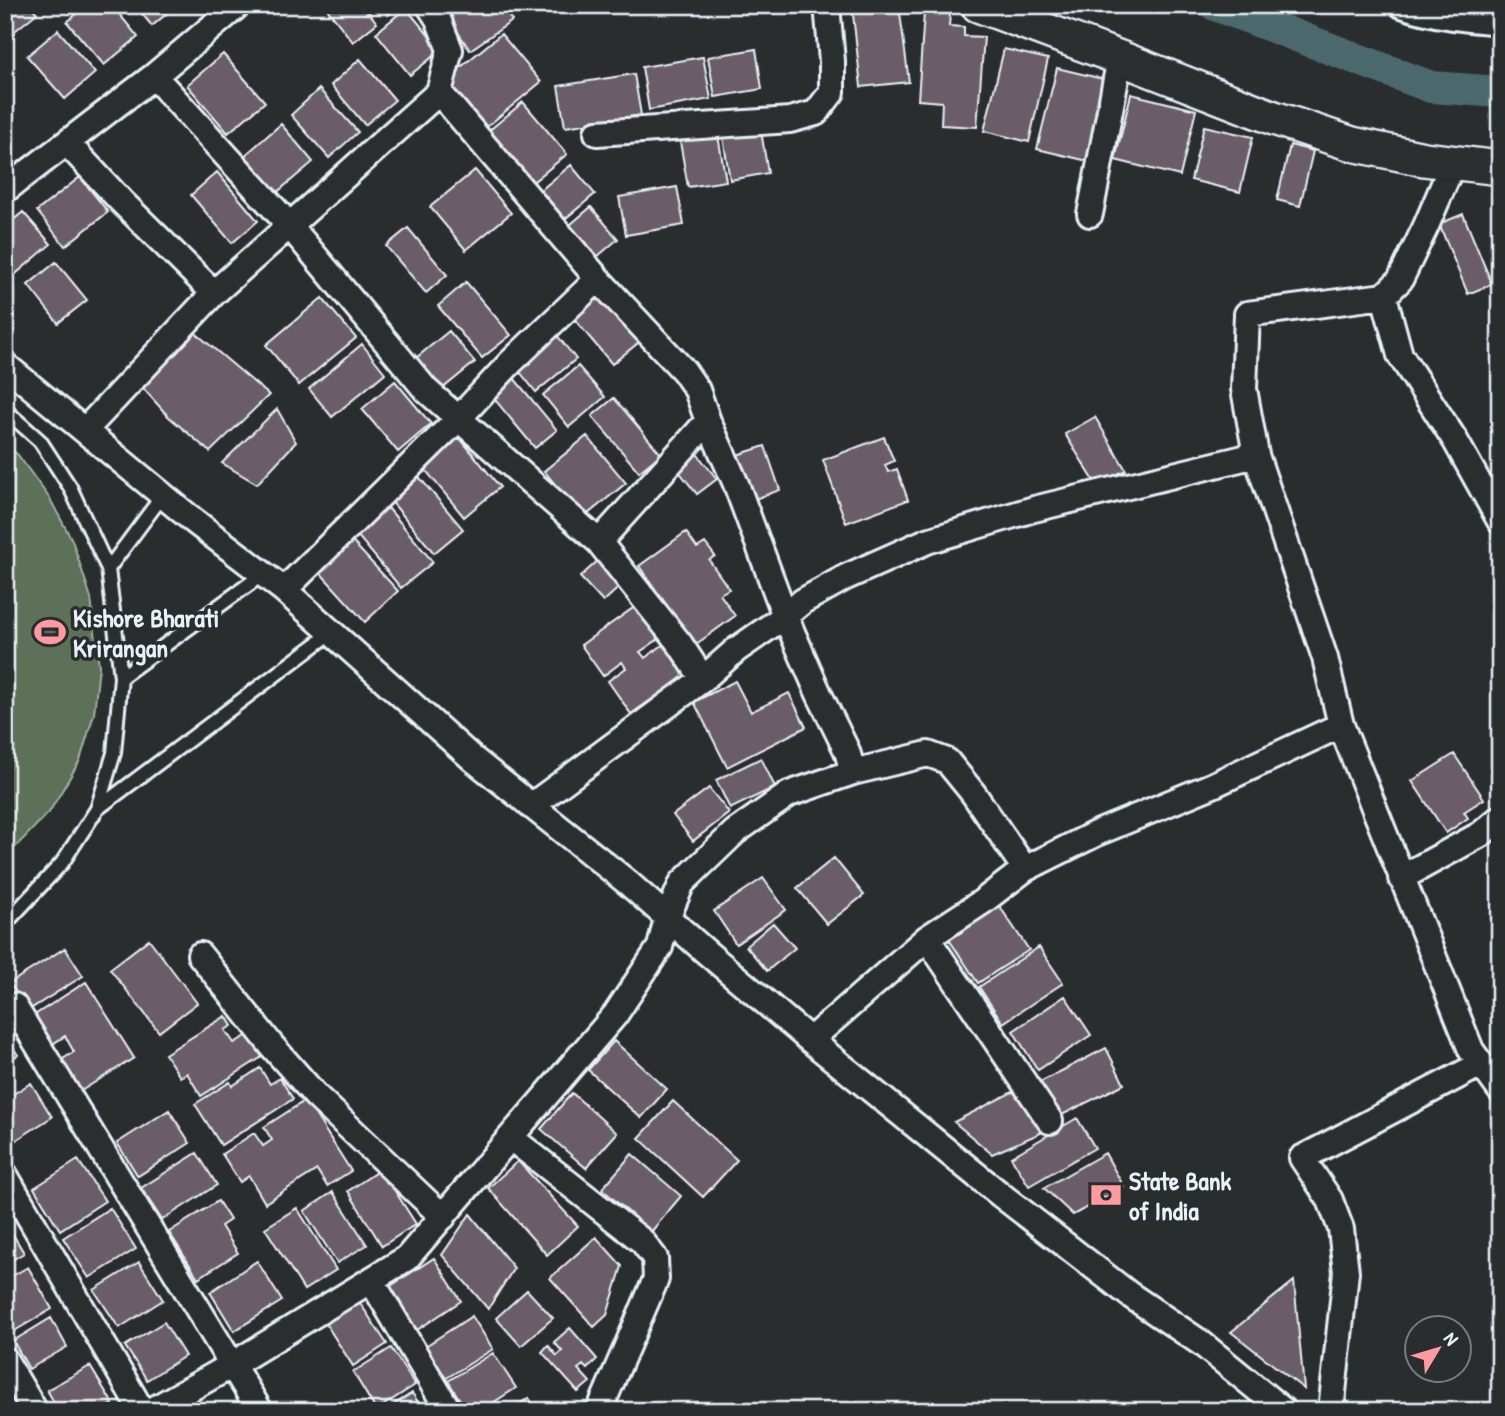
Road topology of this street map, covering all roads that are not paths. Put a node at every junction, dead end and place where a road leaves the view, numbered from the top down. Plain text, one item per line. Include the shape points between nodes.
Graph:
1 (238, 5) edge
2 (429, 5) edge
3 (827, 5) edge
4 (978, 5) edge
5 (1402, 5) edge
6 (1500, 22) edge
7 (1120, 58) junction
8 (154, 76) junction
9 (439, 92) junction
10 (597, 133) dead end
11 (67, 143) junction
12 (1453, 163) junction
13 (1500, 168) edge
14 (5, 190) edge
15 (1090, 214) dead end
16 (290, 226) junction
17 (597, 279) junction
18 (214, 293) junction
19 (1384, 296) junction
20 (5, 365) edge
21 (5, 410) edge
22 (459, 418) junction
23 (708, 421) junction
24 (85, 430) junction
25 (1256, 455) junction
26 (163, 495) junction
27 (1500, 521) edge
28 (599, 542) junction
29 (108, 569) junction
30 (263, 574) junction
31 (284, 590) junction
32 (785, 616) junction
33 (331, 633) junction
34 (121, 677) junction
35 (703, 680) junction
36 (1341, 726) junction
37 (853, 772) junction
38 (531, 806) junction
39 (97, 809) junction
40 (1500, 818) edge
41 (1025, 869) junction
42 (1401, 878) junction
43 (667, 918) junction
44 (5, 924) edge
45 (927, 938) junction
46 (200, 955) dead end
47 (13, 1006) dead end
48 (810, 1040) junction
49 (1481, 1064) junction
50 (1500, 1090) edge
51 (1050, 1121) dead end
52 (511, 1138) junction
53 (5, 1175) edge
54 (443, 1217) junction
55 (371, 1280) junction
56 (5, 1360) edge
57 (232, 1365) junction
58 (35, 1411) edge
59 (142, 1411) edge
60 (151, 1411) edge
61 (260, 1411) edge
62 (449, 1411) edge
63 (599, 1411) edge
64 (1284, 1411) edge
65 (1331, 1411) edge

1 - 8 street
2 - 9 street via 450,50
3 - 10 street via 832,92 817,113 790,120
4 - 7 street
5 - 6 street
7 - 12 street via 1352,144
7 - 15 street
8 - 11 street
8 - 16 street
9 - 16 street
9 - 17 street
11 - 14 street
11 - 18 street
12 - 13 street
12 - 19 street via 1400,280
16 - 18 street
16 - 22 street via 426,390
17 - 22 street
17 - 23 street via 684,370
18 - 24 street
19 - 25 street via 1247,314 1244,389
19 - 27 street via 1400,355
20 - 24 street
21 - 29 lane via 40,441 71,486
22 - 28 street
22 - 31 street
23 - 28 street
23 - 32 street
24 - 26 street
25 - 32 street via 1034,509 927,541 846,577
25 - 36 street via 1325,658
26 - 29 lane
26 - 30 street
28 - 35 street
29 - 34 lane
30 - 31 street
30 - 34 lane
31 - 33 street
32 - 35 street
32 - 37 street
33 - 38 street
33 - 39 lane
34 - 39 lane via 114,754
35 - 38 street
36 - 41 street
36 - 42 street
37 - 41 street via 928,754 947,761
37 - 43 street via 789,794 735,832 682,883
38 - 43 street
39 - 44 lane via 62,863
40 - 42 street via 1481,834
41 - 45 street
42 - 49 street via 1471,1050
43 - 48 street
43 - 52 street via 660,947 615,1015
45 - 48 street
45 - 51 street
46 - 54 street via 316,1096
47 - 57 street
48 - 64 street via 1001,1195 1201,1343
49 - 50 street
49 - 65 street via 1302,1158 1331,1200 1341,1229 1346,1272
52 - 54 street
52 - 63 street via 642,1241 655,1258 656,1279
53 - 59 street
54 - 55 street via 407,1258
55 - 57 street
55 - 62 street
56 - 58 street
57 - 60 street
57 - 61 street

